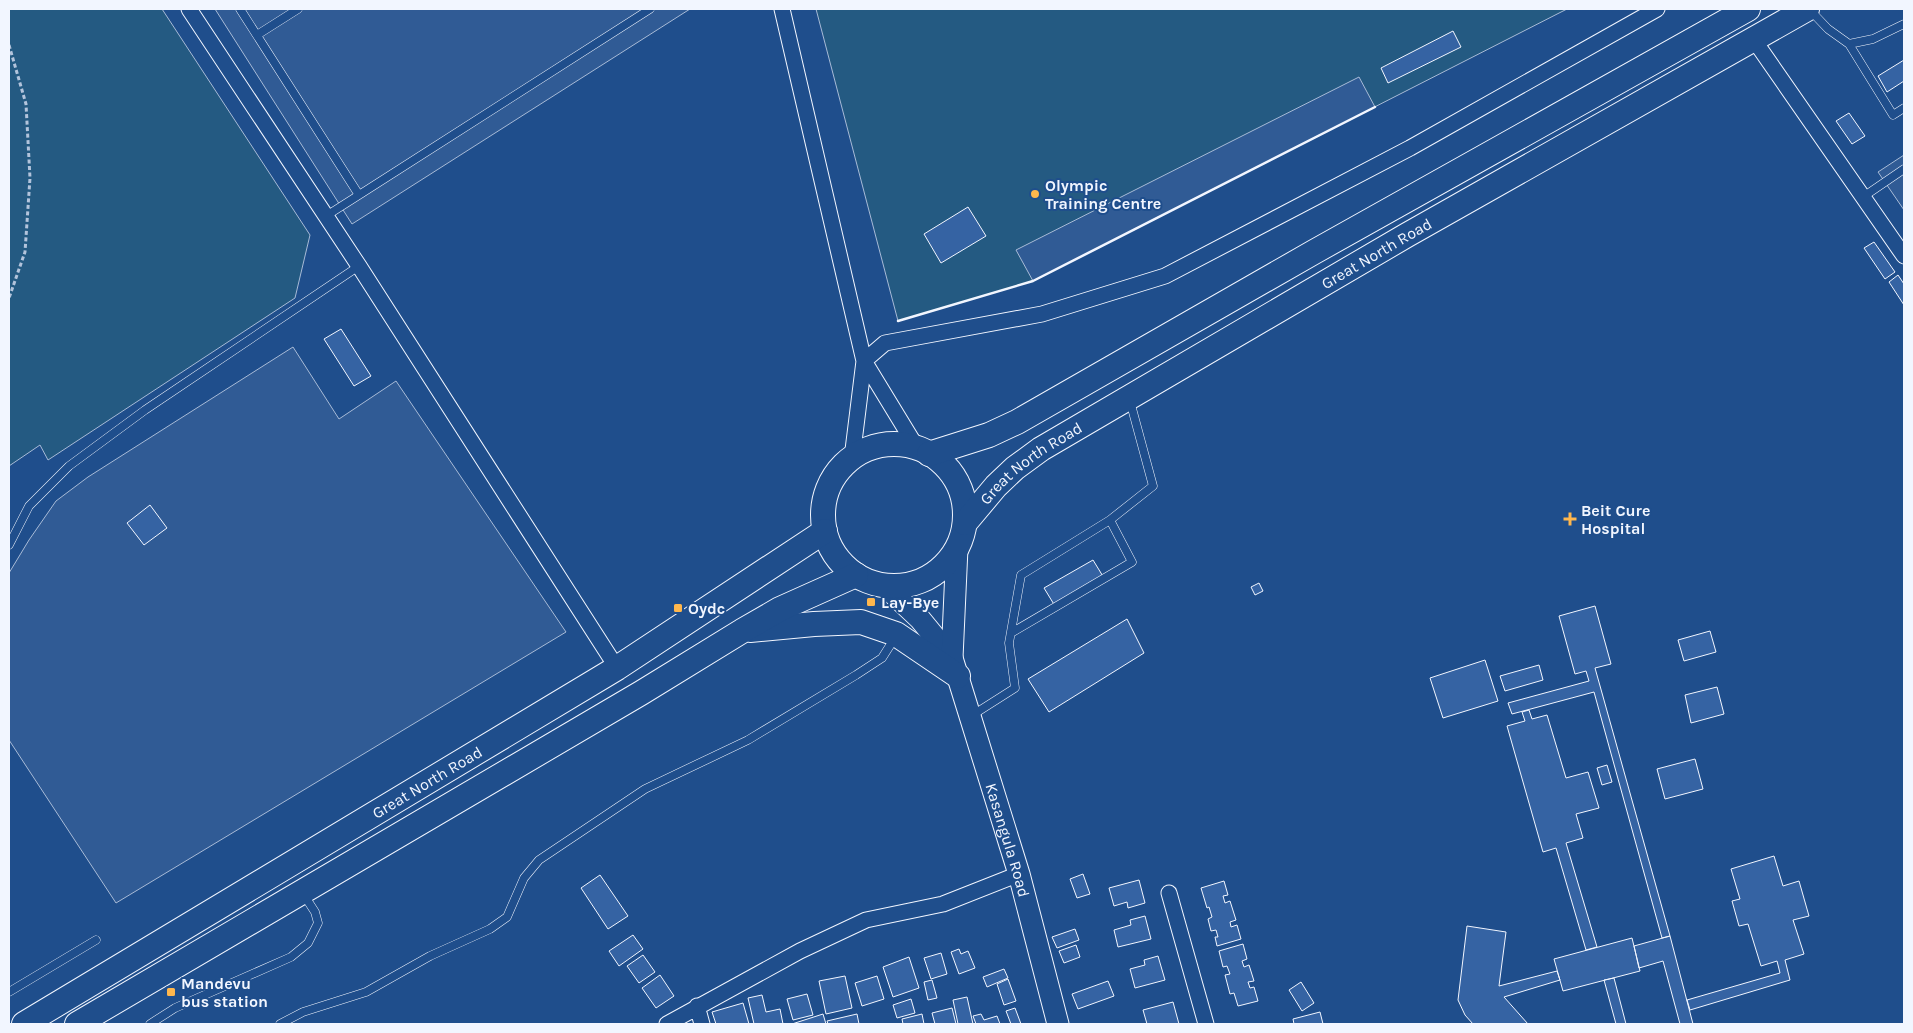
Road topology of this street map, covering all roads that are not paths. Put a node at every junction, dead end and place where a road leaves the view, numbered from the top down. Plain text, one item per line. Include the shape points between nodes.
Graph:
1 (189, 9) edge
2 (240, 9) edge
3 (298, 9) edge
4 (650, 9) edge
5 (782, 9) edge
6 (1657, 9) edge
7 (1748, 9) edge
8 (1808, 9) edge
9 (1904, 24) edge
10 (257, 35) junction
11 (1754, 40) junction
12 (1850, 44) junction
13 (1904, 108) edge
14 (1904, 169) edge
15 (359, 195) junction
16 (1863, 197) junction
17 (326, 216) junction
18 (1904, 256) edge
19 (359, 266) junction
20 (864, 361) junction
21 (1129, 397) junction
22 (923, 451) junction
23 (852, 458) junction
24 (1110, 520) junction
25 (965, 523) junction
26 (825, 531) junction
27 (9, 545) edge
28 (957, 548) junction
29 (856, 575) junction
30 (885, 586) junction
31 (742, 631) junction
32 (1011, 633) junction
33 (896, 634) junction
34 (955, 667) junction
35 (617, 668) junction
36 (970, 717) junction
37 (1019, 874) junction
38 (302, 892) junction
39 (1169, 893) dead end
40 (96, 940) dead end
41 (9, 992) edge
42 (697, 1006) junction
43 (24, 1024) edge
44 (77, 1024) edge
45 (150, 1024) edge
46 (280, 1024) edge
47 (667, 1024) edge
48 (702, 1024) edge
49 (1058, 1024) edge
50 (1206, 1024) edge

1 - 17 street
2 - 10 lane
3 - 10 lane
4 - 15 lane
5 - 20 street
6 - 20 street via 1410,148 1165,276 1042,314 885,344
7 - 22 main road, Great North Road via 1017,422 989,435
8 - 11 main road, Great North Road
8 - 12 lane via 1828,30
9 - 12 lane via 1873,39
10 - 15 lane
11 - 16 street
11 - 21 main road, Great North Road via 1407,235
12 - 13 lane via 1894,115
14 - 16 lane
15 - 17 lane
16 - 18 street
17 - 19 street
19 - 27 lane via 153,404 69,466 29,506
19 - 35 street
20 - 22 street
20 - 23 street
21 - 24 lane via 1153,486
21 - 25 main road, Great North Road via 1015,468
22 - 23 main road via 890,444 863,451
22 - 25 main road via 940,462 957,483 965,509
23 - 26 main road via 828,490 824,504
24 - 32 lane via 1021,576
24 - 32 lane via 1132,562
25 - 28 main road
26 - 29 main road via 836,556
26 - 35 main road, Great North Road
28 - 30 main road via 941,568 923,580 902,586
28 - 34 main road, Kasangula Road
29 - 30 main road
29 - 31 main road, Great North Road via 780,609
30 - 34 main road, Kasangula Road via 920,619
31 - 33 main road via 861,622
31 - 38 main road, Great North Road
32 - 36 lane via 1009,643 1015,688
33 - 34 main road
33 - 46 lane via 882,658 856,675 748,740 645,789 539,860 524,878 506,917 490,929 430,956 366,992 303,1012
34 - 36 main road, Kasangula Road
35 - 43 main road, Great North Road
36 - 37 main road, Kasangula Road
37 - 42 street via 942,904 866,920
37 - 49 main road, Kasangula Road
38 - 44 main road, Great North Road
38 - 45 lane via 318,923 308,943 291,957 175,1008
39 - 50 street
40 - 41 lane
42 - 47 street
42 - 48 street

